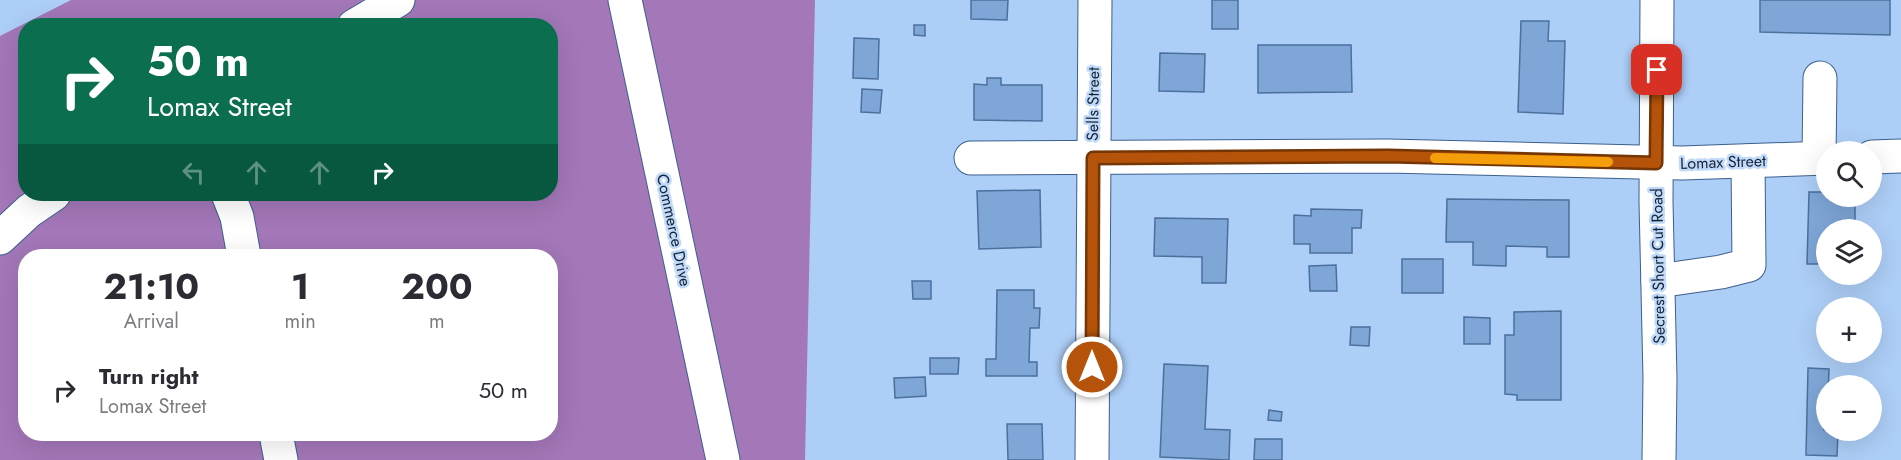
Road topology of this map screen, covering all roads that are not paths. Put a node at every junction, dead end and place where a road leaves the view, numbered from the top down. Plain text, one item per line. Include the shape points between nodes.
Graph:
1 (398, 0) edge
2 (625, 0) edge
3 (1095, 0) edge
4 (1657, 0) edge
5 (368, 18) edge
6 (1820, 78) dead end
7 (1822, 141) edge
8 (1901, 156) edge
9 (1882, 157) edge
10 (971, 158) dead end
11 (1093, 158) junction
12 (1816, 158) edge
13 (1748, 161) junction
14 (1656, 163) junction
15 (44, 201) edge
16 (231, 201) edge
17 (0, 238) edge
18 (243, 249) edge
19 (1658, 280) junction
20 (277, 441) edge
21 (281, 460) edge
22 (723, 460) edge
23 (1092, 460) edge
24 (1659, 460) edge

1 - 5 street
2 - 22 street, Commerce Drive
3 - 11 street, Sells Street
4 - 14 street, Secrest Short Cut Road
6 - 7 street
8 - 9 street
10 - 11 street, Lomax Street
11 - 14 street, Lomax Street via 1388,156
11 - 23 street, Sells Street
12 - 13 street, Lomax Street
13 - 14 street, Lomax Street
13 - 19 street via 1749,265
14 - 19 street, Secrest Short Cut Road
15 - 17 street
16 - 18 street
19 - 24 street, Secrest Short Cut Road
20 - 21 street

